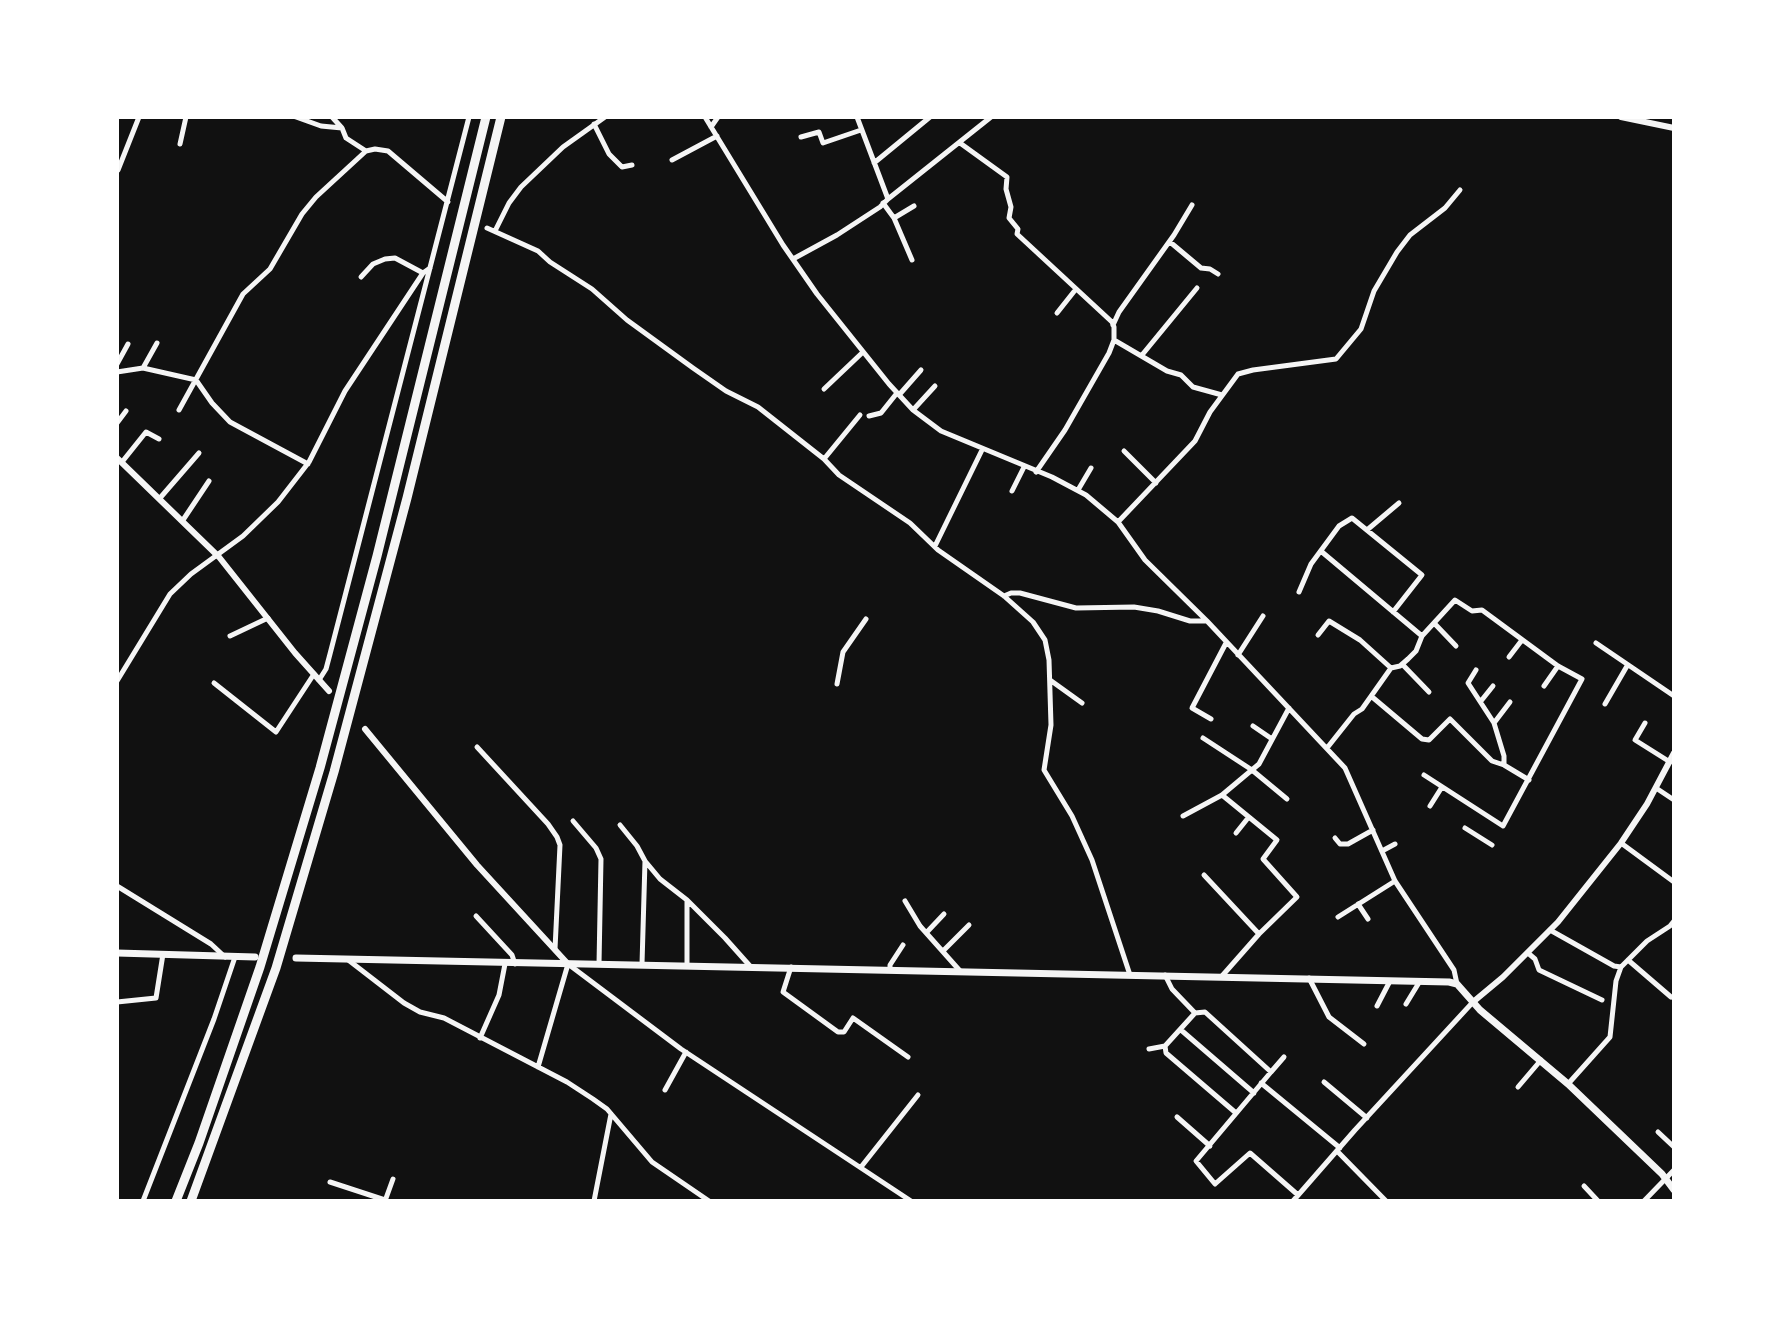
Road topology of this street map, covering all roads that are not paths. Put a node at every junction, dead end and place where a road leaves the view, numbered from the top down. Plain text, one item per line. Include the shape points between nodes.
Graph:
1 (139, 117) edge
2 (186, 117) edge
3 (296, 117) edge
4 (332, 117) edge
5 (469, 117) edge
6 (486, 117) edge
7 (501, 117) edge
8 (604, 117) edge
9 (705, 117) edge
10 (718, 117) edge
11 (865, 117) edge
12 (929, 117) edge
13 (991, 117) edge
14 (1620, 117) edge
15 (1657, 117) edge
16 (858, 119) edge
17 (594, 124) junction
18 (1654, 126) junction
19 (711, 127) junction
20 (342, 128) junction
21 (1674, 128) edge
22 (861, 130) junction
23 (717, 136) junction
24 (801, 137) dead end
25 (960, 143) junction
26 (180, 144) dead end
27 (366, 151) junction
28 (672, 160) dead end
29 (874, 163) junction
30 (632, 165) dead end
31 (118, 170) edge
32 (1460, 190) dead end
33 (885, 201) junction
34 (447, 202) junction
35 (1192, 205) dead end
36 (915, 206) dead end
37 (444, 216) junction
38 (894, 218) junction
39 (451, 219) dead end
40 (487, 228) dead end
41 (495, 231) junction
42 (1170, 242) junction
43 (793, 259) junction
44 (912, 260) dead end
45 (430, 268) junction
46 (423, 273) junction
47 (1218, 274) dead end
48 (360, 277) dead end
49 (1197, 288) dead end
50 (1076, 289) junction
51 (1057, 313) dead end
52 (1114, 325) junction
53 (1114, 340) junction
54 (128, 344) dead end
55 (157, 344) dead end
56 (863, 352) junction
57 (1142, 355) junction
58 (117, 364) edge
59 (143, 368) junction
60 (921, 370) dead end
61 (117, 372) edge
62 (196, 380) junction
63 (936, 386) dead end
64 (824, 389) dead end
65 (898, 394) junction
66 (1222, 395) junction
67 (179, 410) dead end
68 (913, 410) junction
69 (126, 411) dead end
70 (860, 415) dead end
71 (869, 416) dead end
72 (117, 422) edge
73 (159, 439) dead end
74 (982, 450) junction
75 (1125, 451) dead end
76 (199, 453) dead end
77 (824, 459) junction
78 (120, 460) edge
79 (308, 464) junction
80 (1024, 467) junction
81 (1091, 468) dead end
82 (1036, 472) junction
83 (209, 481) dead end
84 (1156, 483) junction
85 (1078, 490) junction
86 (1012, 491) dead end
87 (160, 498) junction
88 (1399, 503) dead end
89 (183, 520) junction
90 (1118, 522) junction
91 (1367, 530) junction
92 (935, 546) junction
93 (1322, 552) junction
94 (217, 555) junction
95 (1298, 592) dead end
96 (1004, 596) junction
97 (1393, 612) junction
98 (1263, 616) dead end
99 (268, 618) junction
100 (866, 620) dead end
101 (1207, 621) junction
102 (1434, 623) junction
103 (1318, 635) dead end
104 (230, 636) dead end
105 (1422, 636) junction
106 (1522, 640) junction
107 (1226, 643) junction
108 (1596, 643) dead end
109 (1455, 646) dead end
110 (1238, 654) junction
111 (1509, 657) dead end
112 (1402, 664) junction
113 (1558, 666) junction
114 (1627, 666) junction
115 (1391, 668) junction
116 (1476, 670) dead end
117 (317, 677) junction
118 (1050, 680) junction
119 (117, 681) edge
120 (214, 683) dead end
121 (837, 684) dead end
122 (1544, 686) dead end
123 (1493, 687) dead end
124 (330, 691) dead end
125 (1429, 692) dead end
126 (1371, 696) junction
127 (1674, 696) edge
128 (1481, 701) junction
129 (1510, 702) dead end
130 (1082, 703) dead end
131 (1605, 704) dead end
132 (1289, 708) junction
133 (1211, 719) dead end
134 (1494, 723) junction
135 (1645, 723) dead end
136 (1253, 726) dead end
137 (365, 729) dead end
138 (1203, 738) dead end
139 (1272, 739) junction
140 (477, 747) dead end
141 (1327, 748) junction
142 (1674, 753) edge
143 (1670, 762) junction
144 (1504, 765) junction
145 (1252, 769) junction
146 (1424, 775) dead end
147 (1529, 780) junction
148 (1442, 787) junction
149 (1656, 788) junction
150 (1222, 795) junction
151 (1287, 799) dead end
152 (1674, 800) edge
153 (1430, 806) dead end
154 (1183, 816) dead end
155 (1248, 818) junction
156 (573, 821) dead end
157 (620, 825) dead end
158 (1465, 828) dead end
159 (1373, 830) junction
160 (1236, 833) dead end
161 (1335, 838) dead end
162 (1621, 843) junction
163 (1395, 844) dead end
164 (1492, 845) dead end
165 (1382, 851) junction
166 (645, 861) junction
167 (1204, 875) dead end
168 (1395, 881) junction
169 (1674, 882) edge
170 (117, 886) edge
171 (687, 900) junction
172 (905, 901) dead end
173 (1358, 904) junction
174 (944, 914) dead end
175 (477, 916) dead end
176 (1338, 917) dead end
177 (1368, 919) dead end
178 (1674, 921) edge
179 (969, 925) dead end
180 (1668, 927) junction
181 (1550, 930) junction
182 (927, 932) junction
183 (1674, 933) edge
184 (1259, 934) junction
185 (904, 945) dead end
186 (555, 948) junction
187 (943, 950) junction
188 (117, 953) edge
189 (1528, 953) junction
190 (163, 954) junction
191 (225, 957) junction
192 (235, 957) junction
193 (255, 957) dead end
194 (296, 958) dead end
195 (347, 959) junction
196 (1628, 960) junction
197 (505, 964) junction
198 (515, 964) junction
199 (568, 964) junction
200 (599, 964) junction
201 (642, 964) junction
202 (687, 965) junction
203 (750, 966) junction
204 (791, 967) junction
205 (1621, 967) junction
206 (890, 970) junction
207 (961, 972) junction
208 (1130, 975) junction
209 (1165, 975) junction
210 (1222, 976) junction
211 (1306, 978) junction
212 (1390, 980) junction
213 (1420, 981) junction
214 (1457, 984) junction
215 (1307, 988) dead end
216 (1671, 997) dead end
217 (1602, 1000) dead end
218 (117, 1002) edge
219 (1473, 1002) junction
220 (1406, 1004) dead end
221 (1377, 1006) dead end
222 (1195, 1013) junction
223 (1181, 1030) junction
224 (480, 1038) junction
225 (1364, 1044) dead end
226 (1165, 1046) junction
227 (1149, 1049) dead end
228 (686, 1052) junction
229 (908, 1057) dead end
230 (1284, 1057) dead end
231 (1541, 1060) junction
232 (538, 1068) junction
233 (1271, 1072) junction
234 (1324, 1082) dead end
235 (1261, 1083) junction
236 (1569, 1084) junction
237 (1518, 1087) dead end
238 (664, 1090) dead end
239 (1254, 1093) junction
240 (918, 1095) dead end
241 (1236, 1113) junction
242 (611, 1114) junction
243 (1177, 1117) dead end
244 (1367, 1118) junction
245 (1658, 1132) dead end
246 (1209, 1146) junction
247 (1674, 1147) edge
248 (1338, 1149) junction
249 (862, 1167) junction
250 (1674, 1170) edge
251 (1666, 1178) junction
252 (393, 1179) dead end
253 (330, 1182) dead end
254 (1584, 1186) dead end
255 (1674, 1190) edge
256 (359, 1192) junction
257 (1298, 1195) junction
258 (385, 1200) edge
259 (143, 1201) edge
260 (176, 1201) edge
261 (191, 1201) edge
262 (356, 1201) edge
263 (594, 1201) edge
264 (709, 1201) edge
265 (911, 1201) edge
266 (1293, 1201) edge
267 (1386, 1201) edge
268 (1598, 1201) edge
269 (1644, 1201) edge

1 - 31 street
2 - 26 street
3 - 20 street
4 - 20 street
5 - 34 street
6 - 260 highway via 313,793 260,967
7 - 261 highway via 334,772 276,968
8 - 17 street
9 - 19 street
10 - 19 street
11 - 16 street
12 - 29 street
13 - 25 street
14 - 18 street
15 - 18 street
16 - 22 street
17 - 30 street via 609,154 622,167
17 - 41 street via 514,194
18 - 21 street
19 - 23 street
20 - 27 street via 346,138
22 - 24 street via 823,143 819,132
22 - 29 street
23 - 28 street
23 - 43 street
25 - 33 street
25 - 50 street via 1007,177 1009,218 1017,233
27 - 34 street via 388,151
27 - 62 street via 302,214 270,269 235,306
29 - 33 street
32 - 66 street via 1397,251 1374,291 1361,329 1336,359 1243,372
33 - 38 street
33 - 43 street
34 - 37 street
35 - 42 street
36 - 38 street
37 - 39 street
37 - 45 street
38 - 44 street
40 - 41 street
41 - 77 street via 538,251
42 - 47 street via 1201,268
42 - 52 street
43 - 56 street
45 - 46 street
45 - 117 street via 326,669
46 - 48 street via 395,258 373,264
46 - 79 street via 345,391
49 - 57 street
50 - 51 street
50 - 52 street
52 - 53 street
53 - 57 street
53 - 82 street via 1065,430
54 - 58 street
55 - 59 street
56 - 64 street
56 - 65 street
57 - 66 street via 1181,375 1192,387
59 - 61 street
59 - 62 street
60 - 65 street
62 - 67 street
62 - 79 street via 230,422
63 - 68 street
65 - 68 street
65 - 71 street via 881,413
66 - 84 street via 1195,441
68 - 74 street via 941,431
69 - 72 street
70 - 77 street
73 - 78 street via 143,434
74 - 80 street
74 - 92 street
75 - 84 street
76 - 87 street
77 - 92 street
78 - 87 street
79 - 94 street via 278,502
80 - 82 street
80 - 86 street
81 - 85 street
82 - 85 street
83 - 89 street
84 - 90 street
85 - 90 street
87 - 89 street
88 - 91 street
89 - 94 street
90 - 101 street via 1145,560
91 - 93 street via 1352,518 1339,526
91 - 97 street via 1422,575
92 - 96 street
93 - 95 street
93 - 97 street
94 - 99 street
94 - 119 street via 170,594
96 - 101 street via 1020,593 1076,608 1134,607
96 - 118 street via 1045,640
97 - 105 street
98 - 110 street
99 - 104 street
99 - 117 street
100 - 121 street via 844,652
101 - 107 street
102 - 105 street
102 - 106 street via 1455,600 1472,611 1482,610
102 - 109 street
103 - 115 street via 1329,621 1360,640
105 - 112 street via 1416,651
106 - 111 street
106 - 113 street
107 - 110 street
107 - 133 street via 1192,708
108 - 114 street
110 - 132 street
112 - 115 street
112 - 125 street
113 - 122 street
113 - 147 street via 1582,679
114 - 127 street
114 - 131 street
115 - 126 street
116 - 128 street via 1468,683
117 - 120 street via 276,732
117 - 124 street
118 - 130 street
118 - 208 street via 1051,725 1044,770 1092,860
123 - 128 street
126 - 141 street
126 - 144 street via 1422,739 1429,740 1450,719 1492,761
128 - 134 street
129 - 134 street
132 - 139 street
132 - 141 street
134 - 144 street
135 - 143 street via 1634,740
136 - 139 street
137 - 186 street via 478,865
138 - 145 street
139 - 145 street
140 - 186 street via 557,837
141 - 159 street via 1351,779
142 - 143 street
143 - 149 street
144 - 147 street
145 - 150 street
145 - 151 street
146 - 148 street
147 - 148 street via 1503,826
148 - 153 street
149 - 152 street
149 - 162 street
150 - 154 street
150 - 155 street
155 - 160 street
155 - 184 street via 1277,840 1263,859 1297,897
156 - 200 street via 601,859
157 - 166 street
158 - 164 street
159 - 161 street via 1348,844
159 - 165 street
162 - 169 street
162 - 181 street
163 - 165 street
165 - 168 street
166 - 171 street
166 - 201 street
167 - 184 street
168 - 173 street
168 - 214 street via 1454,970
170 - 191 street
171 - 202 street
171 - 203 street
172 - 182 street
173 - 176 street
173 - 177 street
174 - 182 street
175 - 198 street
178 - 180 street
179 - 187 street
180 - 183 street
180 - 196 street
181 - 189 street
181 - 205 street
182 - 187 street
184 - 210 street
185 - 206 street
186 - 199 street
187 - 207 street
188 - 190 main road
189 - 217 street via 1539,970
189 - 219 street
190 - 191 main road
190 - 218 street via 156,998
191 - 192 main road
192 - 193 main road
192 - 259 street
194 - 195 main road
195 - 197 main road
195 - 224 street via 404,1003
196 - 205 street
196 - 216 street
197 - 198 main road
197 - 224 street via 499,995
198 - 199 main road
199 - 200 main road
199 - 228 street
199 - 232 street
200 - 201 main road
201 - 202 main road
202 - 203 main road
203 - 204 main road
204 - 206 main road
204 - 229 street via 783,992 838,1032 844,1032 853,1018
205 - 236 street via 1610,1037
206 - 207 main road
207 - 208 main road
208 - 209 main road
209 - 210 main road
209 - 222 street
210 - 211 main road
211 - 212 main road
211 - 215 street
211 - 225 street via 1329,1017
212 - 213 main road
212 - 221 street
213 - 214 main road
213 - 220 street
214 - 219 main road
219 - 231 main road
219 - 244 street
222 - 223 street
222 - 233 street via 1205,1012
223 - 226 street
223 - 239 street
224 - 232 street
226 - 227 street
226 - 241 street via 1167,1054
228 - 238 street
228 - 249 street
230 - 233 street
231 - 236 main road
231 - 237 street
232 - 242 street
233 - 235 street
234 - 244 street
235 - 239 street
235 - 248 street
236 - 251 main road
239 - 241 street
240 - 249 street
241 - 246 street
242 - 263 street
242 - 264 street via 652,1162
243 - 246 street
244 - 248 street
245 - 247 street
246 - 257 street via 1196,1161 1215,1184 1250,1153
248 - 257 street
248 - 267 street
249 - 265 street
250 - 251 street
251 - 255 main road
251 - 269 street
252 - 258 street
253 - 256 street
254 - 268 street
256 - 258 street
256 - 262 street
257 - 266 street

